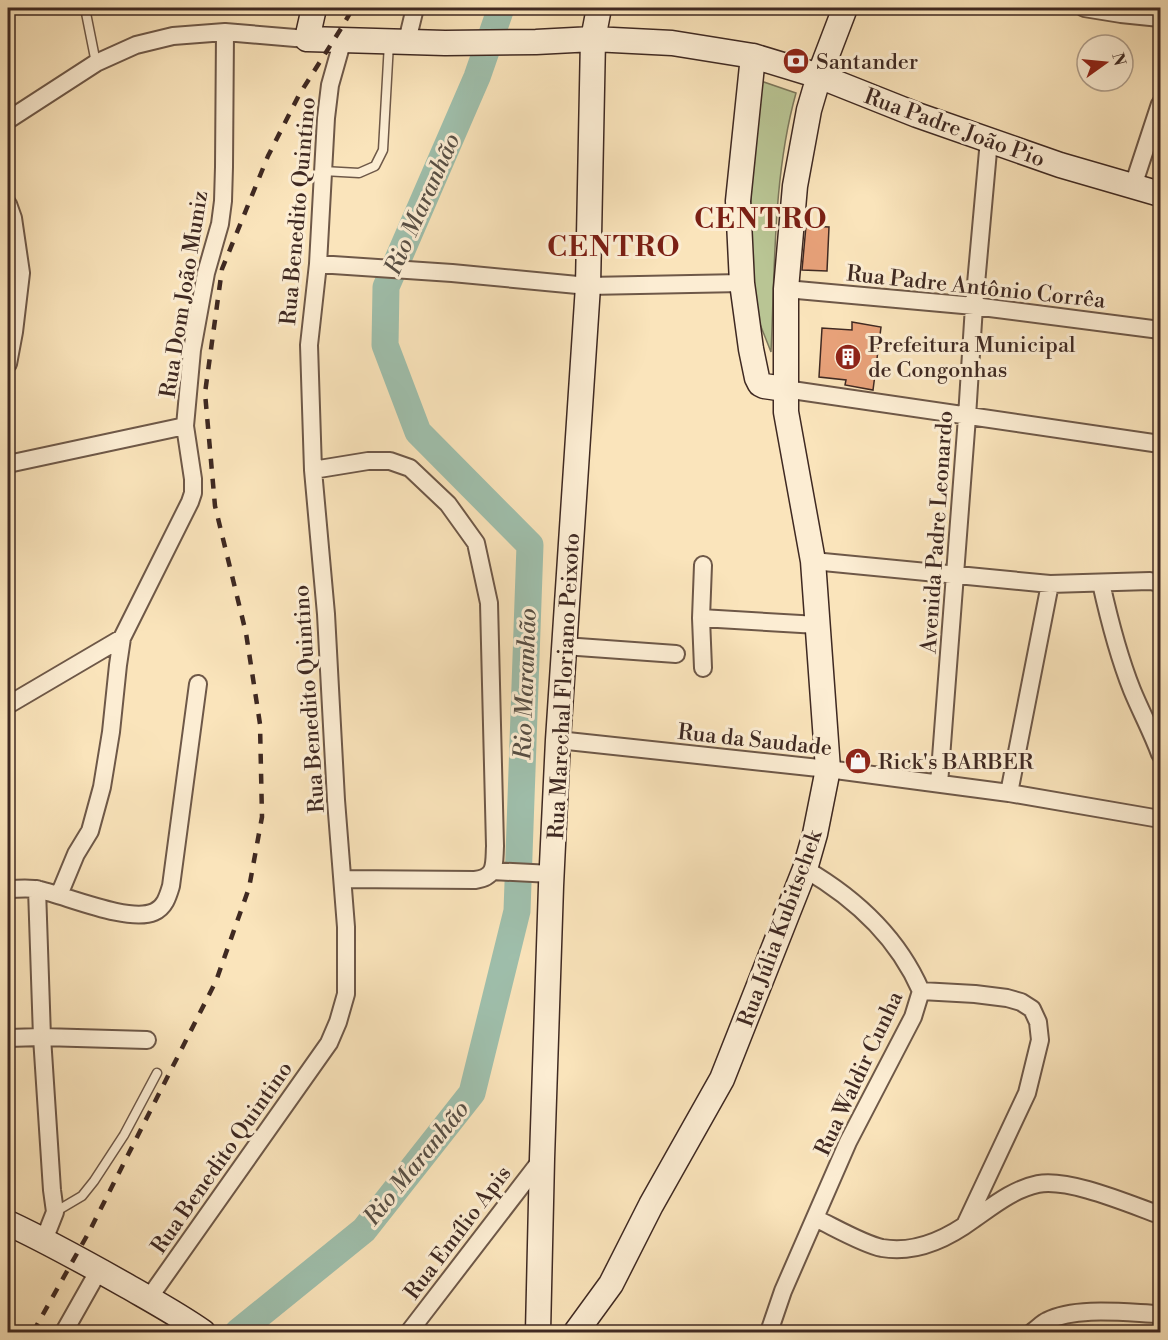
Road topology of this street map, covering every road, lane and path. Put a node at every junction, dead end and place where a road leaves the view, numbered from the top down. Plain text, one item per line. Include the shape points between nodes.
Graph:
1 (85, 8) edge
2 (314, 8) edge
3 (415, 8) edge
4 (598, 8) edge
5 (845, 8) edge
6 (1084, 8) edge
7 (1120, 11) edge
8 (1161, 18) edge
9 (225, 32) junction
10 (307, 39) junction
11 (343, 39) junction
12 (593, 39) junction
13 (398, 41) junction
14 (753, 56) junction
15 (96, 63) junction
16 (819, 76) junction
17 (1161, 104) edge
18 (8, 120) edge
19 (989, 140) junction
20 (322, 171) junction
21 (1133, 186) junction
22 (1161, 194) edge
23 (8, 204) edge
24 (318, 264) junction
25 (742, 283) junction
26 (588, 286) junction
27 (786, 288) junction
28 (974, 306) junction
29 (1161, 330) edge
30 (8, 364) edge
31 (786, 400) junction
32 (967, 417) junction
33 (185, 426) junction
34 (1161, 444) edge
35 (8, 464) edge
36 (313, 470) junction
37 (813, 561) junction
38 (703, 566) dead end
39 (956, 574) junction
40 (1157, 580) edge
41 (1101, 582) junction
42 (1050, 584) junction
43 (701, 618) junction
44 (818, 625) junction
45 (122, 638) junction
46 (564, 646) junction
47 (676, 654) dead end
48 (704, 668) dead end
49 (198, 684) dead end
50 (8, 705) edge
51 (558, 740) junction
52 (1161, 754) edge
53 (828, 769) junction
54 (939, 784) junction
55 (1009, 793) junction
56 (1161, 819) edge
57 (805, 869) junction
58 (492, 871) junction
59 (545, 874) junction
60 (343, 879) junction
61 (8, 889) edge
62 (37, 889) junction
63 (60, 895) junction
64 (921, 992) junction
65 (42, 1037) junction
66 (8, 1038) edge
67 (147, 1040) dead end
68 (157, 1073) dead end
69 (542, 1159) junction
70 (55, 1212) junction
71 (1161, 1215) edge
72 (816, 1218) junction
73 (9, 1225) edge
74 (965, 1226) junction
75 (45, 1240) junction
76 (99, 1270) junction
77 (149, 1298) junction
78 (1161, 1314) edge
79 (194, 1326) edge
80 (540, 1331) edge
81 (64, 1332) edge
82 (409, 1332) edge
83 (576, 1332) edge
84 (770, 1332) edge
85 (1032, 1332) edge

1 - 15 lane
2 - 10 main road
3 - 13 street
4 - 12 main road, Rua Marechal Floriano Peixoto
5 - 16 main road, Rua Júlia Kubitschek
6 - 7 street
7 - 8 street
9 - 10 street
9 - 15 street via 173,36 136,45
9 - 33 street, Rua Dom João Muniz via 220,224 194,339
10 - 11 main road, Rua Padre João Pio
11 - 13 main road, Rua Padre João Pio
11 - 20 street, Rua Benedito Quintino via 330,85
12 - 13 main road, Rua Padre João Pio
12 - 14 main road, Rua Padre João Pio via 672,43
12 - 26 main road, Rua Marechal Floriano Peixoto
13 - 20 lane via 383,150 375,165 359,173
14 - 16 main road, Rua Padre João Pio
14 - 25 main road via 738,201
15 - 18 street
16 - 19 main road, Rua Padre João Pio
16 - 27 main road, Rua Júlia Kubitschek via 795,186
17 - 21 street
19 - 21 main road, Rua Padre João Pio
19 - 28 street, Avenida Padre Leonardo
20 - 24 street, Rua Benedito Quintino
21 - 22 main road, Rua Padre João Pio
23 - 30 street via 21,273
24 - 26 street
24 - 36 street, Rua Benedito Quintino via 309,345
25 - 26 street
25 - 31 main road via 757,378
26 - 46 main road, Rua Marechal Floriano Peixoto
27 - 28 street, Rua Padre Antônio Corrêa
27 - 31 main road, Rua Júlia Kubitschek
28 - 29 street, Rua Padre Antônio Corrêa
28 - 32 street, Avenida Padre Leonardo
31 - 32 street
31 - 37 main road, Rua Júlia Kubitschek
32 - 34 street
32 - 39 street, Avenida Padre Leonardo
33 - 35 street
33 - 45 street, Rua Dom João Muniz via 193,493
36 - 58 street via 368,461 390,461 410,468 448,504 476,543 489,603 495,846
36 - 60 street, Rua Benedito Quintino
37 - 39 street
37 - 44 main road, Rua Júlia Kubitschek
38 - 43 street
39 - 42 street
39 - 54 street, Avenida Padre Leonardo
40 - 41 street
41 - 42 street
41 - 52 street via 1118,652
42 - 55 street
43 - 44 street
43 - 48 street
44 - 53 main road, Rua Júlia Kubitschek
45 - 50 street
45 - 63 street, Rua Dom João Muniz via 102,788 90,831
46 - 47 street
46 - 51 main road, Rua Marechal Floriano Peixoto
49 - 63 street via 167,899 156,911 140,914
51 - 53 street, Rua da Saudade
51 - 59 main road, Rua Marechal Floriano Peixoto
53 - 54 street, Rua da Saudade
53 - 57 main road, Rua Júlia Kubitschek
54 - 55 street, Rua da Saudade
55 - 56 street, Rua da Saudade
57 - 64 street, Rua Waldir Cunha via 857,904 879,926 904,959
57 - 83 main road, Rua Júlia Kubitschek via 722,1079 611,1284
58 - 59 street
58 - 60 street via 489,876 475,880
59 - 69 main road, Rua Marechal Floriano Peixoto
60 - 77 street, Rua Benedito Quintino via 346,994 329,1042
61 - 62 street
62 - 63 street
62 - 65 street
64 - 72 street, Rua Waldir Cunha via 913,1017 848,1142
64 - 74 street via 1007,998 1032,1009 1038,1022 1040,1040 1027,1093
65 - 66 street
65 - 67 street
65 - 70 street
68 - 70 lane via 94,1181 82,1196
69 - 80 main road, Rua Marechal Floriano Peixoto
69 - 82 street, Rua Emílio Apis
70 - 75 street
71 - 74 street via 1084,1189 1039,1184 998,1202
72 - 74 street via 880,1248 899,1250 941,1240
72 - 84 street, Rua Waldir Cunha via 783,1291
73 - 75 main road
75 - 76 main road
76 - 77 main road
76 - 81 street
77 - 79 main road
78 - 85 street via 1072,1313 1046,1321

